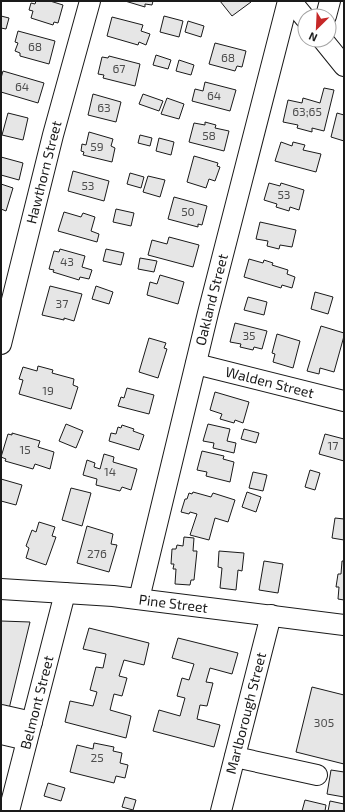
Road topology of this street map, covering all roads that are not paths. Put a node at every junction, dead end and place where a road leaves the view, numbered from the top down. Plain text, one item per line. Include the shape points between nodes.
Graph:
1 (90, 1) edge
2 (288, 1) edge
3 (329, 48) edge
4 (344, 66) edge
5 (1, 344) edge
6 (196, 364) junction
7 (344, 401) edge
8 (1, 589) edge
9 (65, 593) junction
10 (139, 599) junction
11 (271, 615) junction
12 (344, 625) edge
13 (1, 715) edge
14 (30, 731) junction
15 (1, 734) edge
16 (235, 757) junction
17 (317, 775) dead end
18 (9, 811) edge
19 (221, 811) edge

1 - 5 street, Hawthorn Street
2 - 6 street, Oakland Street
3 - 4 street
6 - 7 street, Walden Street
6 - 10 street, Oakland Street
8 - 9 street, Pine Street
9 - 10 street, Pine Street
9 - 14 street, Belmont Street
10 - 11 street, Pine Street
11 - 12 street, Pine Street
11 - 16 street, Marlborough Street
13 - 14 street
14 - 15 street
14 - 18 street, Belmont Street
16 - 17 street
16 - 19 street, Marlborough Street

